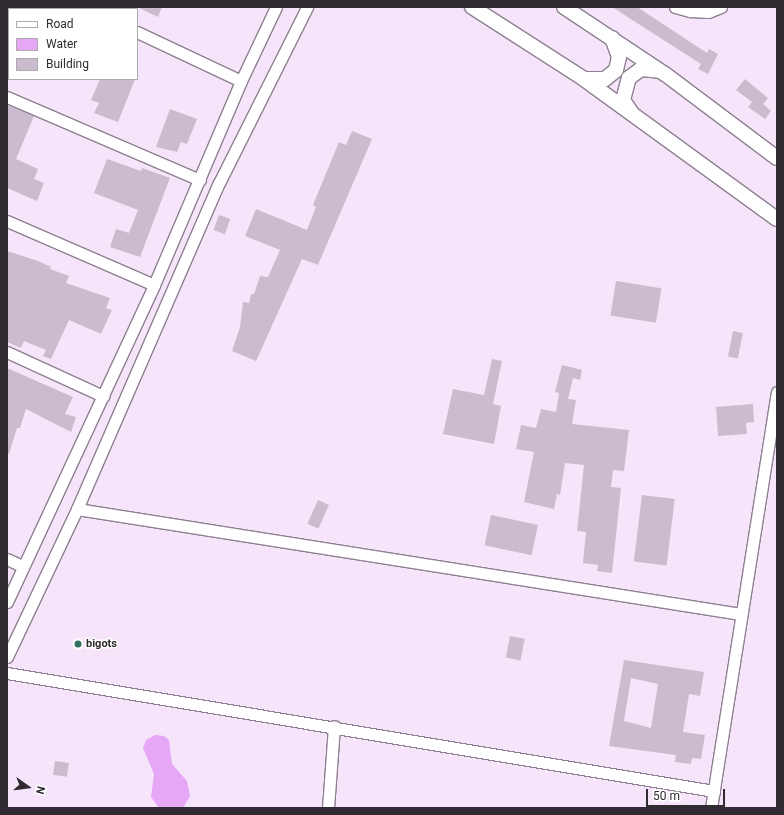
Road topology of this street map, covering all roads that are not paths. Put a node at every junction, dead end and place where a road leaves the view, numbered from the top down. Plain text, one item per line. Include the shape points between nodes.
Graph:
1 (276, 7) edge
2 (307, 7) edge
3 (472, 7) edge
4 (676, 7) edge
5 (720, 7) edge
6 (572, 9) edge
7 (138, 32) edge
8 (612, 38) junction
9 (665, 74) junction
10 (584, 79) junction
11 (241, 81) junction
12 (7, 97) edge
13 (633, 114) junction
14 (777, 158) edge
15 (200, 180) junction
16 (777, 219) edge
17 (7, 220) edge
18 (154, 285) junction
19 (7, 353) edge
20 (777, 392) edge
21 (103, 396) junction
22 (76, 509) junction
23 (7, 559) edge
24 (22, 566) junction
25 (7, 602) edge
26 (741, 614) junction
27 (7, 657) edge
28 (7, 673) edge
29 (334, 726) junction
30 (714, 791) junction
31 (328, 808) edge
32 (712, 808) edge

1 - 11 street
2 - 22 street via 219,183
3 - 10 street
4 - 5 street via 708,12
6 - 8 street
7 - 11 street
8 - 9 street
8 - 10 street via 619,50 616,70 605,80
9 - 13 street via 648,68 641,69 629,78 623,100
9 - 14 street
10 - 13 street
11 - 15 street
12 - 15 street
13 - 16 street
15 - 18 street
17 - 18 street
18 - 21 street
19 - 21 street
20 - 26 street
21 - 24 street
22 - 26 street
22 - 27 street
23 - 24 street
24 - 25 street
26 - 30 street
28 - 29 street
29 - 30 street
29 - 31 street
30 - 32 street

